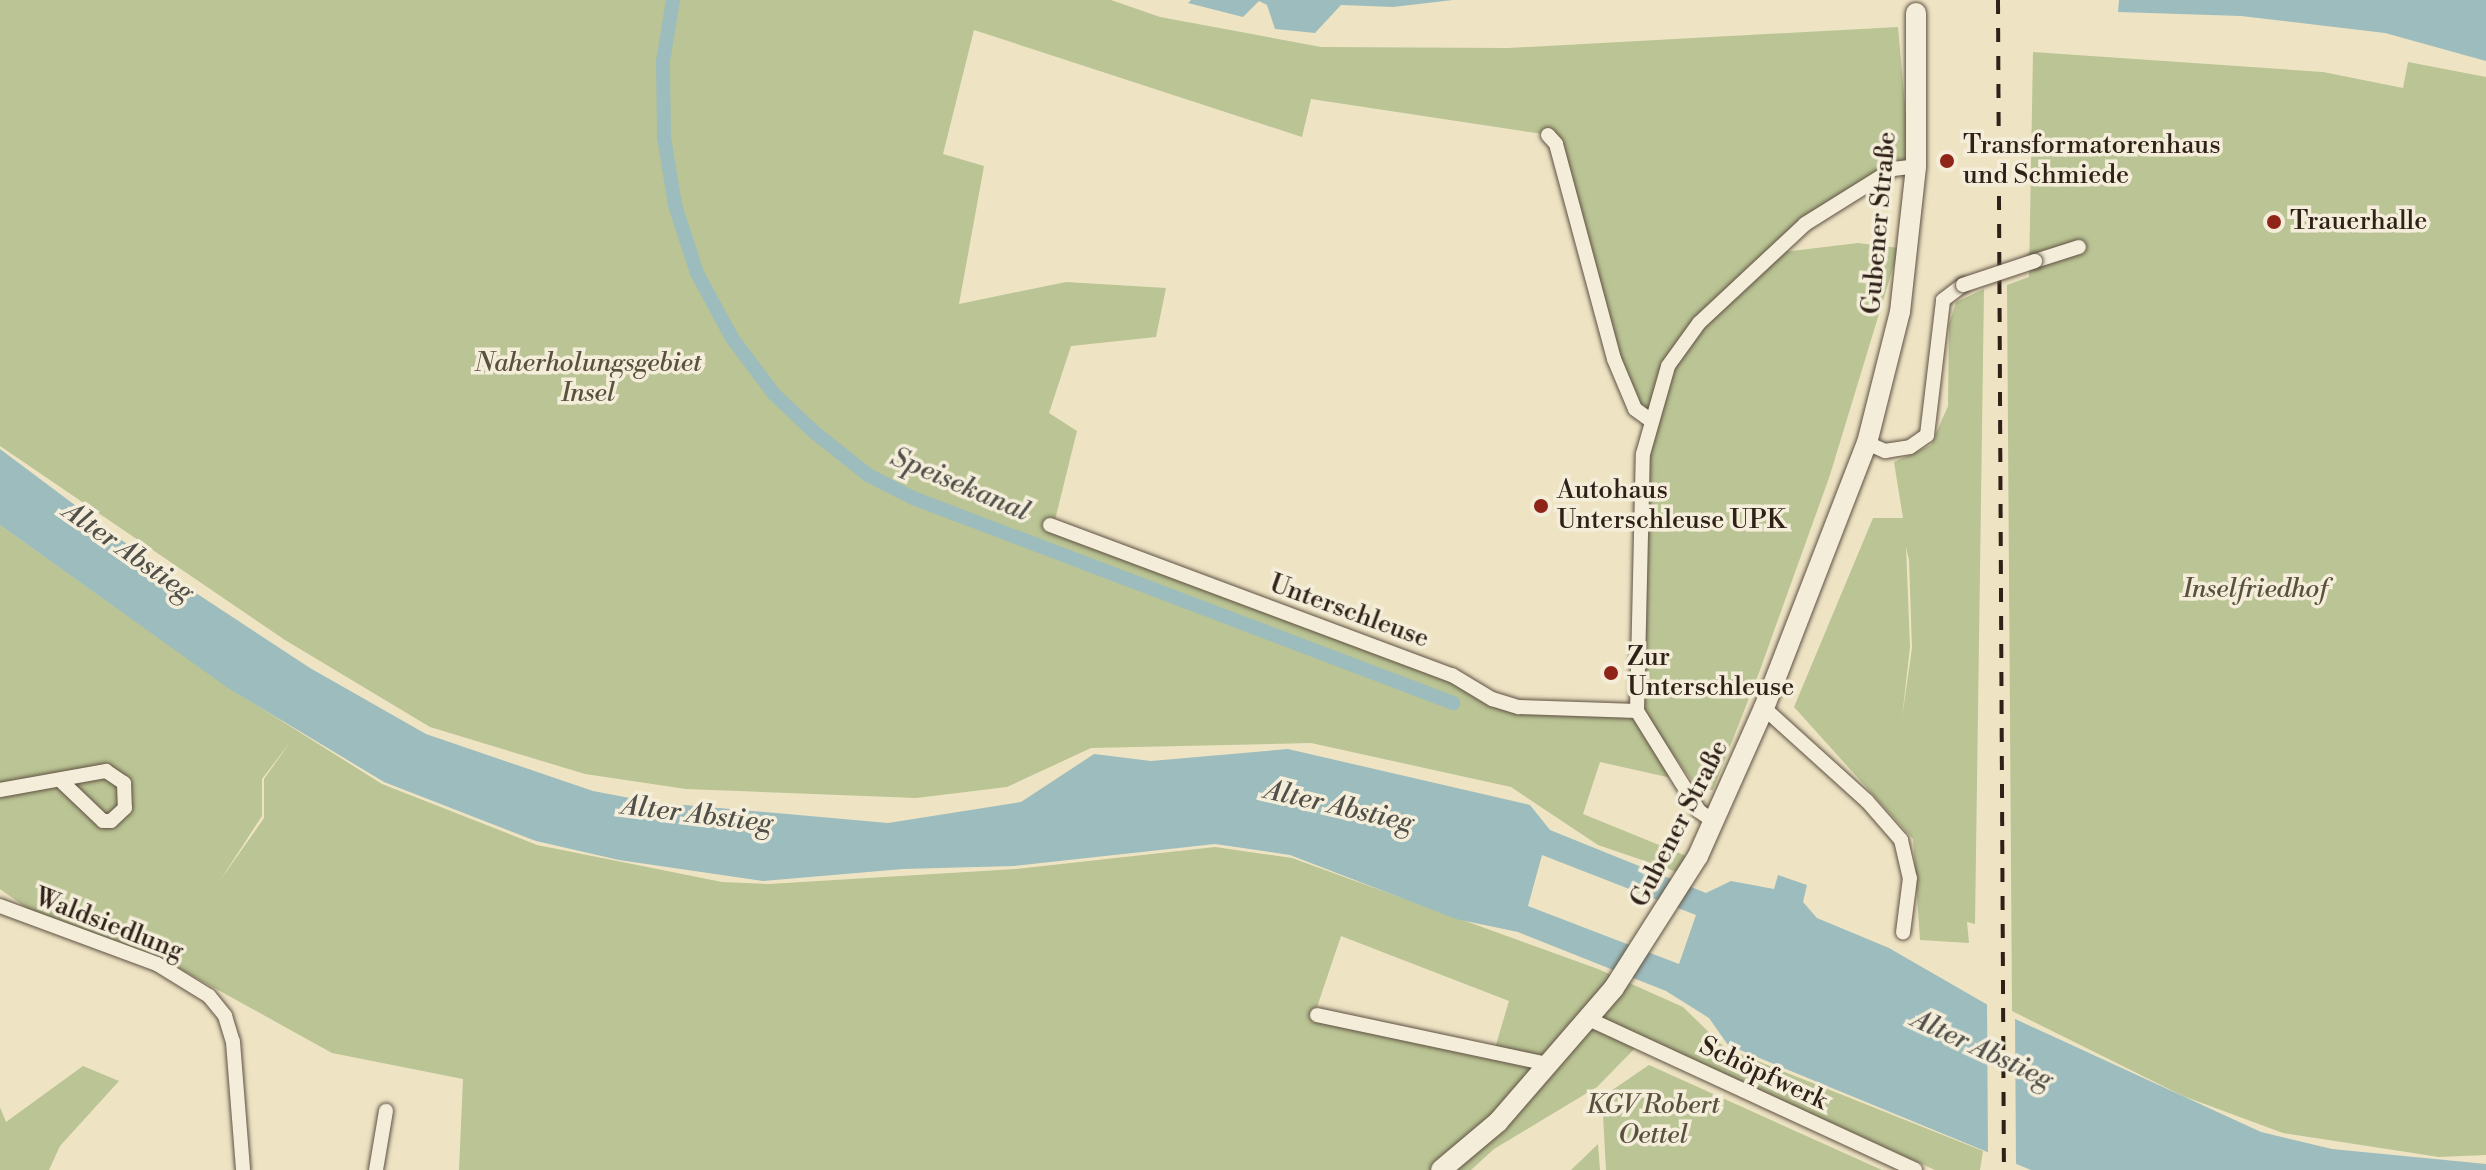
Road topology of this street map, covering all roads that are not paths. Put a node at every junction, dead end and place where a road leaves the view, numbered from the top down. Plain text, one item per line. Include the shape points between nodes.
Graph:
1 (1916, 13) dead end
2 (1548, 135) dead end
3 (1916, 166) junction
4 (2079, 247) dead end
5 (1649, 419) junction
6 (1867, 443) junction
7 (1050, 525) dead end
8 (1764, 708) junction
9 (1637, 711) junction
10 (62, 782) junction
11 (0, 790) edge
12 (1715, 822) junction
13 (0, 906) edge
14 (1903, 933) dead end
15 (1317, 1015) dead end
16 (1591, 1020) junction
17 (1548, 1064) junction
18 (386, 1111) dead end
19 (243, 1170) edge
20 (376, 1170) edge
21 (1441, 1170) edge
22 (1915, 1170) edge

1 - 3 main road, Gubener Straße
2 - 5 street via 1556,144 1614,359 1635,409
3 - 5 street via 1893,169 1868,182 1805,224 1753,269 1699,323 1668,366
3 - 6 main road, Gubener Straße via 1900,312
4 - 6 street, bridge via 1963,285 1943,300 1927,435 1910,447 1885,451
5 - 9 street via 1643,454
6 - 8 main road, Gubener Straße
7 - 9 street, Unterschleuse via 1452,675 1492,699 1519,707
8 - 12 main road, Gubener Straße
8 - 14 street via 1867,801 1901,840 1910,878
9 - 12 street via 1699,811
10 - 10 street via 106,771 124,783 125,808 111,821 103,821
10 - 11 street
12 - 16 main road, Gubener Straße via 1688,873
13 - 19 street, Waldsiedlung via 157,964 209,996 225,1016 233,1042
15 - 17 street
16 - 17 main road, Gubener Straße
16 - 22 street, Schöpfwerk
17 - 21 main road, Gubener Straße via 1498,1122
18 - 20 street

